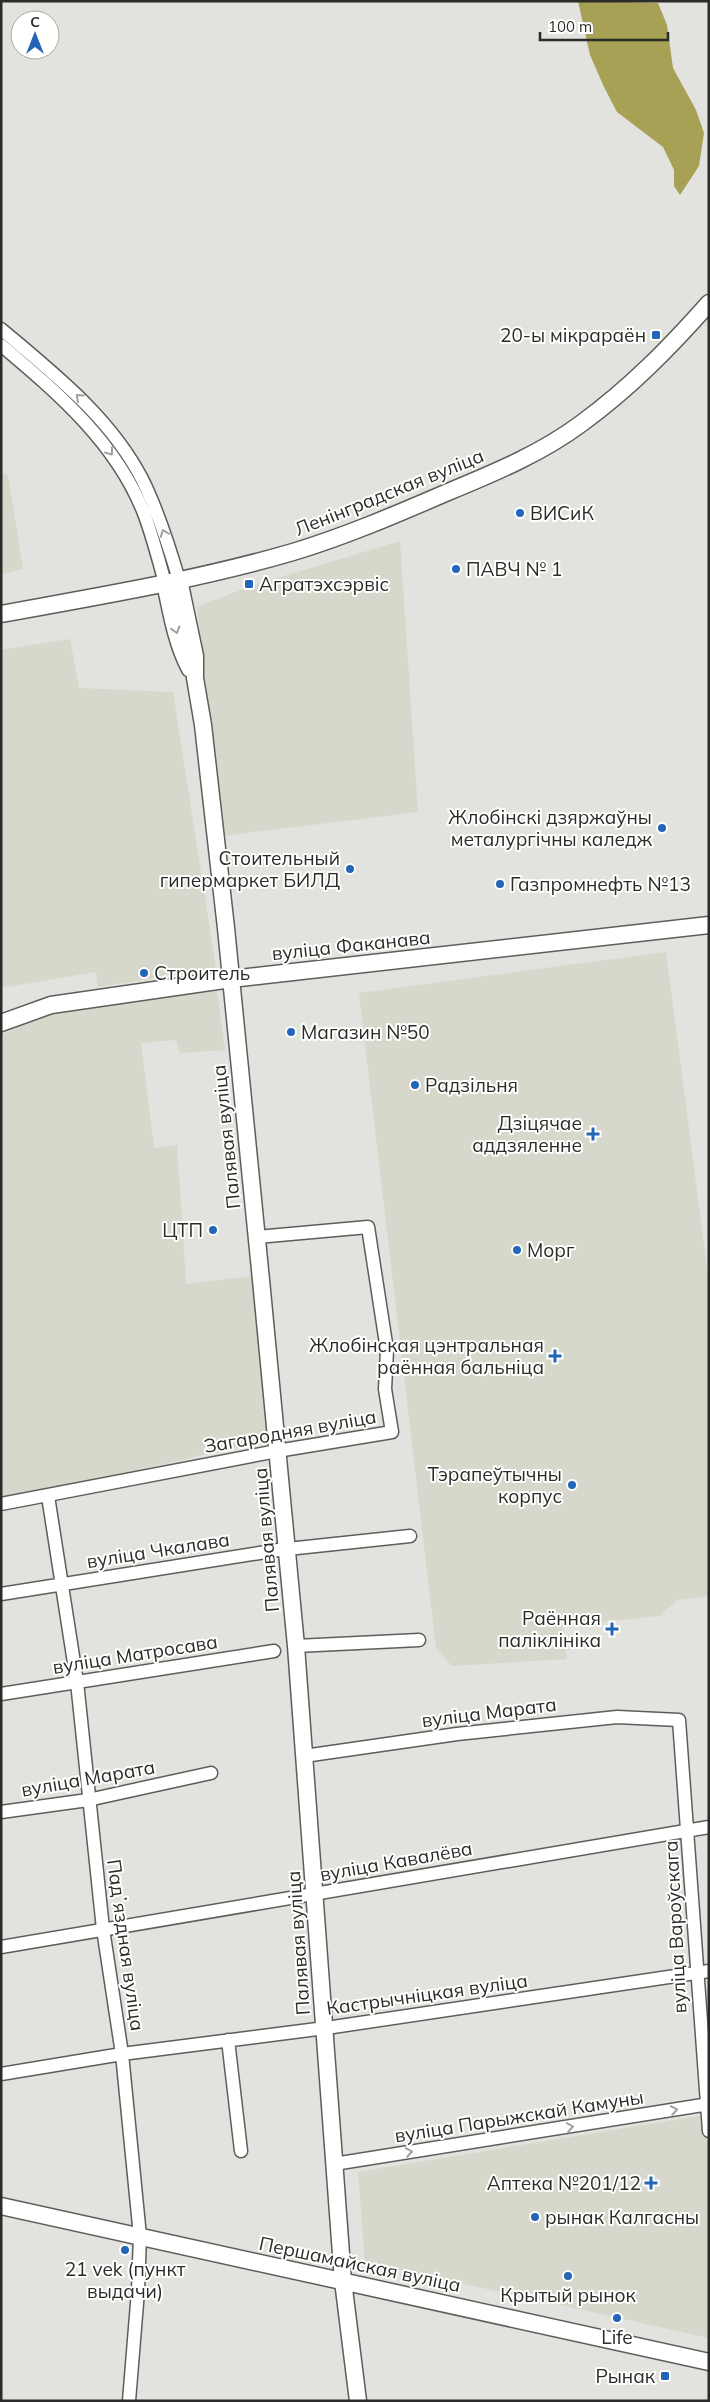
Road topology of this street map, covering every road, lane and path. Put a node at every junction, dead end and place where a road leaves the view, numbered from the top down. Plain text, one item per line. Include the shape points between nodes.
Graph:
1 (709, 303) edge
2 (1, 329) edge
3 (1, 345) edge
4 (172, 581) junction
5 (1, 614) edge
6 (709, 925) edge
7 (231, 979) junction
8 (1, 1023) edge
9 (257, 1237) junction
10 (278, 1451) junction
11 (48, 1496) junction
12 (1, 1504) edge
13 (410, 1536) dead end
14 (287, 1549) junction
15 (63, 1584) junction
16 (1, 1594) edge
17 (420, 1640) dead end
18 (296, 1646) junction
19 (274, 1651) dead end
20 (77, 1682) junction
21 (1, 1694) edge
22 (679, 1720) joint
23 (304, 1756) junction
24 (212, 1773) dead end
25 (88, 1800) junction
26 (1, 1812) edge
27 (709, 1827) edge
28 (688, 1830) junction
29 (315, 1894) junction
30 (103, 1929) junction
31 (1, 1947) edge
32 (702, 1972) edge
33 (324, 2028) junction
34 (228, 2040) junction
35 (122, 2054) junction
36 (1, 2074) edge
37 (707, 2104) edge
38 (709, 2131) edge
39 (241, 2151) dead end
40 (334, 2164) junction
41 (1, 2206) edge
42 (140, 2236) junction
43 (343, 2281) junction
44 (709, 2362) edge
45 (129, 2401) edge
46 (358, 2401) edge

1 - 4 main road, Ленінградская вуліца via 660,358 621,393 581,424 522,459 354,531 268,558
4 -> 2 street via 167,541 145,486 121,446 87,403
3 -> 4 street via 79,414 113,454 145,516
4 - 5 main road, Ленінградская вуліца
4 - 7 main road, Палявая вуліца via 171,614 185,659 195,678 203,725
6 - 7 main road, вуліца Факанава
7 - 8 main road, вуліца Факанава via 51,1005
7 - 9 main road, Палявая вуліца
9 - 10 main road, Палявая вуліца
9 - 10 street, Загародняя вуліца via 368,1228 386,1350 385,1389 392,1432
10 - 11 street, Загародняя вуліца
10 - 14 main road, Палявая вуліца
11 - 12 street, Загародняя вуліца
11 - 15 street, Падʼяздная вуліца
13 - 14 street, вуліца Чкалава
14 - 15 street, вуліца Чкалава
14 - 18 main road, Палявая вуліца
15 - 16 street, вуліца Чкалава
15 - 20 street, Падʼяздная вуліца
17 - 18 street
18 - 23 main road, Палявая вуліца
19 - 20 street, вуліца Матросава
20 - 21 street, вуліца Матросава
20 - 25 street, Падʼяздная вуліца
22 - 23 street, вуліца Марата via 616,1717 457,1734
22 - 28 street, вуліца Вароўскага
23 - 29 main road, Палявая вуліца
24 - 25 street, вуліца Марата
25 - 26 street, вуліца Марата
25 - 30 street, Падʼяздная вуліца
27 - 28 street, вуліца Кавалёва
28 - 29 street, вуліца Кавалёва
28 - 32 street, вуліца Вароўскага
29 - 30 street, вуліца Кавалёва
29 - 33 main road, Палявая вуліца
30 - 31 street, вуліца Кавалёва
30 - 35 street, Падʼяздная вуліца
32 - 33 street, Кастрычніцкая вуліца
32 - 37 street, вуліца Вароўскага
33 - 34 street, Кастрычніцкая вуліца
33 - 40 main road, Палявая вуліца
34 - 35 street, Кастрычніцкая вуліца
34 - 39 street
35 - 36 street, Кастрычніцкая вуліца
35 - 42 street, Падʼяздная вуліца
37 - 38 street, вуліца Вароўскага
40 -> 37 street, вуліца Парыжскай Камуны
40 - 43 main road, Палявая вуліца
41 - 42 main road, Першамайская вуліца
42 - 43 main road, Першамайская вуліца
42 - 45 street, Падʼяздная вуліца
43 - 44 main road, Першамайская вуліца
43 - 46 main road, Палявая вуліца

